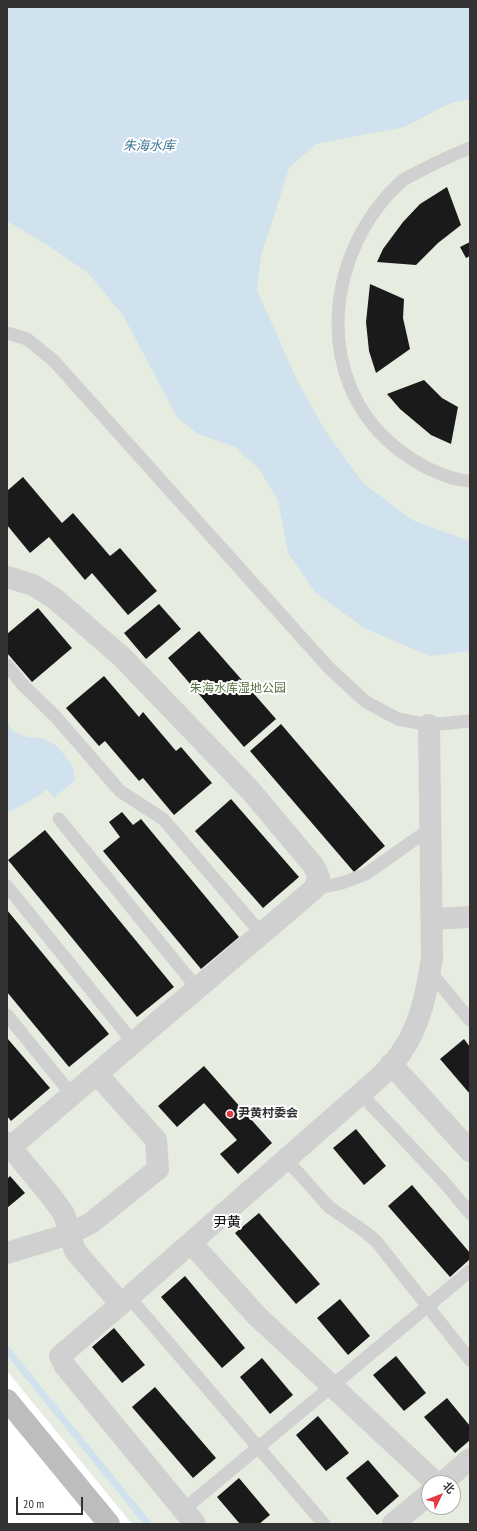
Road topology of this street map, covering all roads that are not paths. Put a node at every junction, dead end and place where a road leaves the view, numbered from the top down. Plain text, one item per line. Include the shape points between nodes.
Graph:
1 (470, 148) edge
2 (7, 333) edge
3 (470, 481) edge
4 (10, 575) edge
5 (7, 665) edge
6 (470, 721) edge
7 (429, 725) junction
8 (59, 819) dead end
9 (430, 828) junction
10 (7, 886) edge
11 (314, 889) junction
12 (470, 917) edge
13 (432, 919) junction
14 (261, 934) junction
15 (430, 972) junction
16 (197, 988) junction
17 (7, 1015) edge
18 (470, 1020) edge
19 (133, 1042) junction
20 (391, 1064) junction
21 (97, 1074) junction
22 (360, 1093) junction
23 (72, 1095) junction
24 (8, 1147) edge
25 (470, 1151) edge
26 (286, 1159) junction
27 (470, 1213) edge
28 (69, 1234) junction
29 (191, 1243) junction
30 (7, 1253) edge
31 (470, 1271) edge
32 (125, 1300) junction
33 (428, 1306) junction
34 (470, 1360) edge
35 (332, 1387) junction
36 (7, 1400) edge
37 (258, 1448) junction
38 (470, 1459) edge
39 (427, 1475) edge
40 (451, 1475) edge
41 (421, 1501) edge
42 (189, 1517) edge
43 (109, 1524) edge
44 (324, 1524) edge
45 (393, 1524) edge

1 - 3 lane via 443,158 403,180 377,208 346,266 338,301 337,329 345,375 358,403 381,435 402,453 433,471
2 - 7 lane via 27,339 54,361 329,668 366,702 398,719
4 - 11 street via 54,598 122,657 250,790 313,865 319,877
5 - 14 lane via 120,791 164,819
6 - 7 lane
7 - 9 street
8 - 16 lane
9 - 11 lane via 366,874
9 - 13 street
10 - 19 lane
11 - 14 street
12 - 13 street
13 - 15 street
14 - 16 street
15 - 18 lane
15 - 20 street via 422,1008 414,1029 402,1052
16 - 19 street
17 - 23 lane
19 - 21 street
20 - 22 street
20 - 25 street
21 - 23 street
21 - 28 street via 156,1140 158,1169 91,1223
22 - 26 street
22 - 27 lane
23 - 24 street
24 - 28 street via 60,1208
26 - 29 street
26 - 33 lane via 329,1207 376,1241
28 - 30 street
28 - 32 street via 75,1251
29 - 32 street
29 - 35 street via 257,1316
31 - 33 lane
32 - 37 lane
32 - 42 street via 60,1356 64,1366
33 - 34 lane
33 - 35 lane
35 - 37 lane
35 - 39 street
36 - 43 street
37 - 42 lane
37 - 44 lane
38 - 40 street
41 - 45 street

